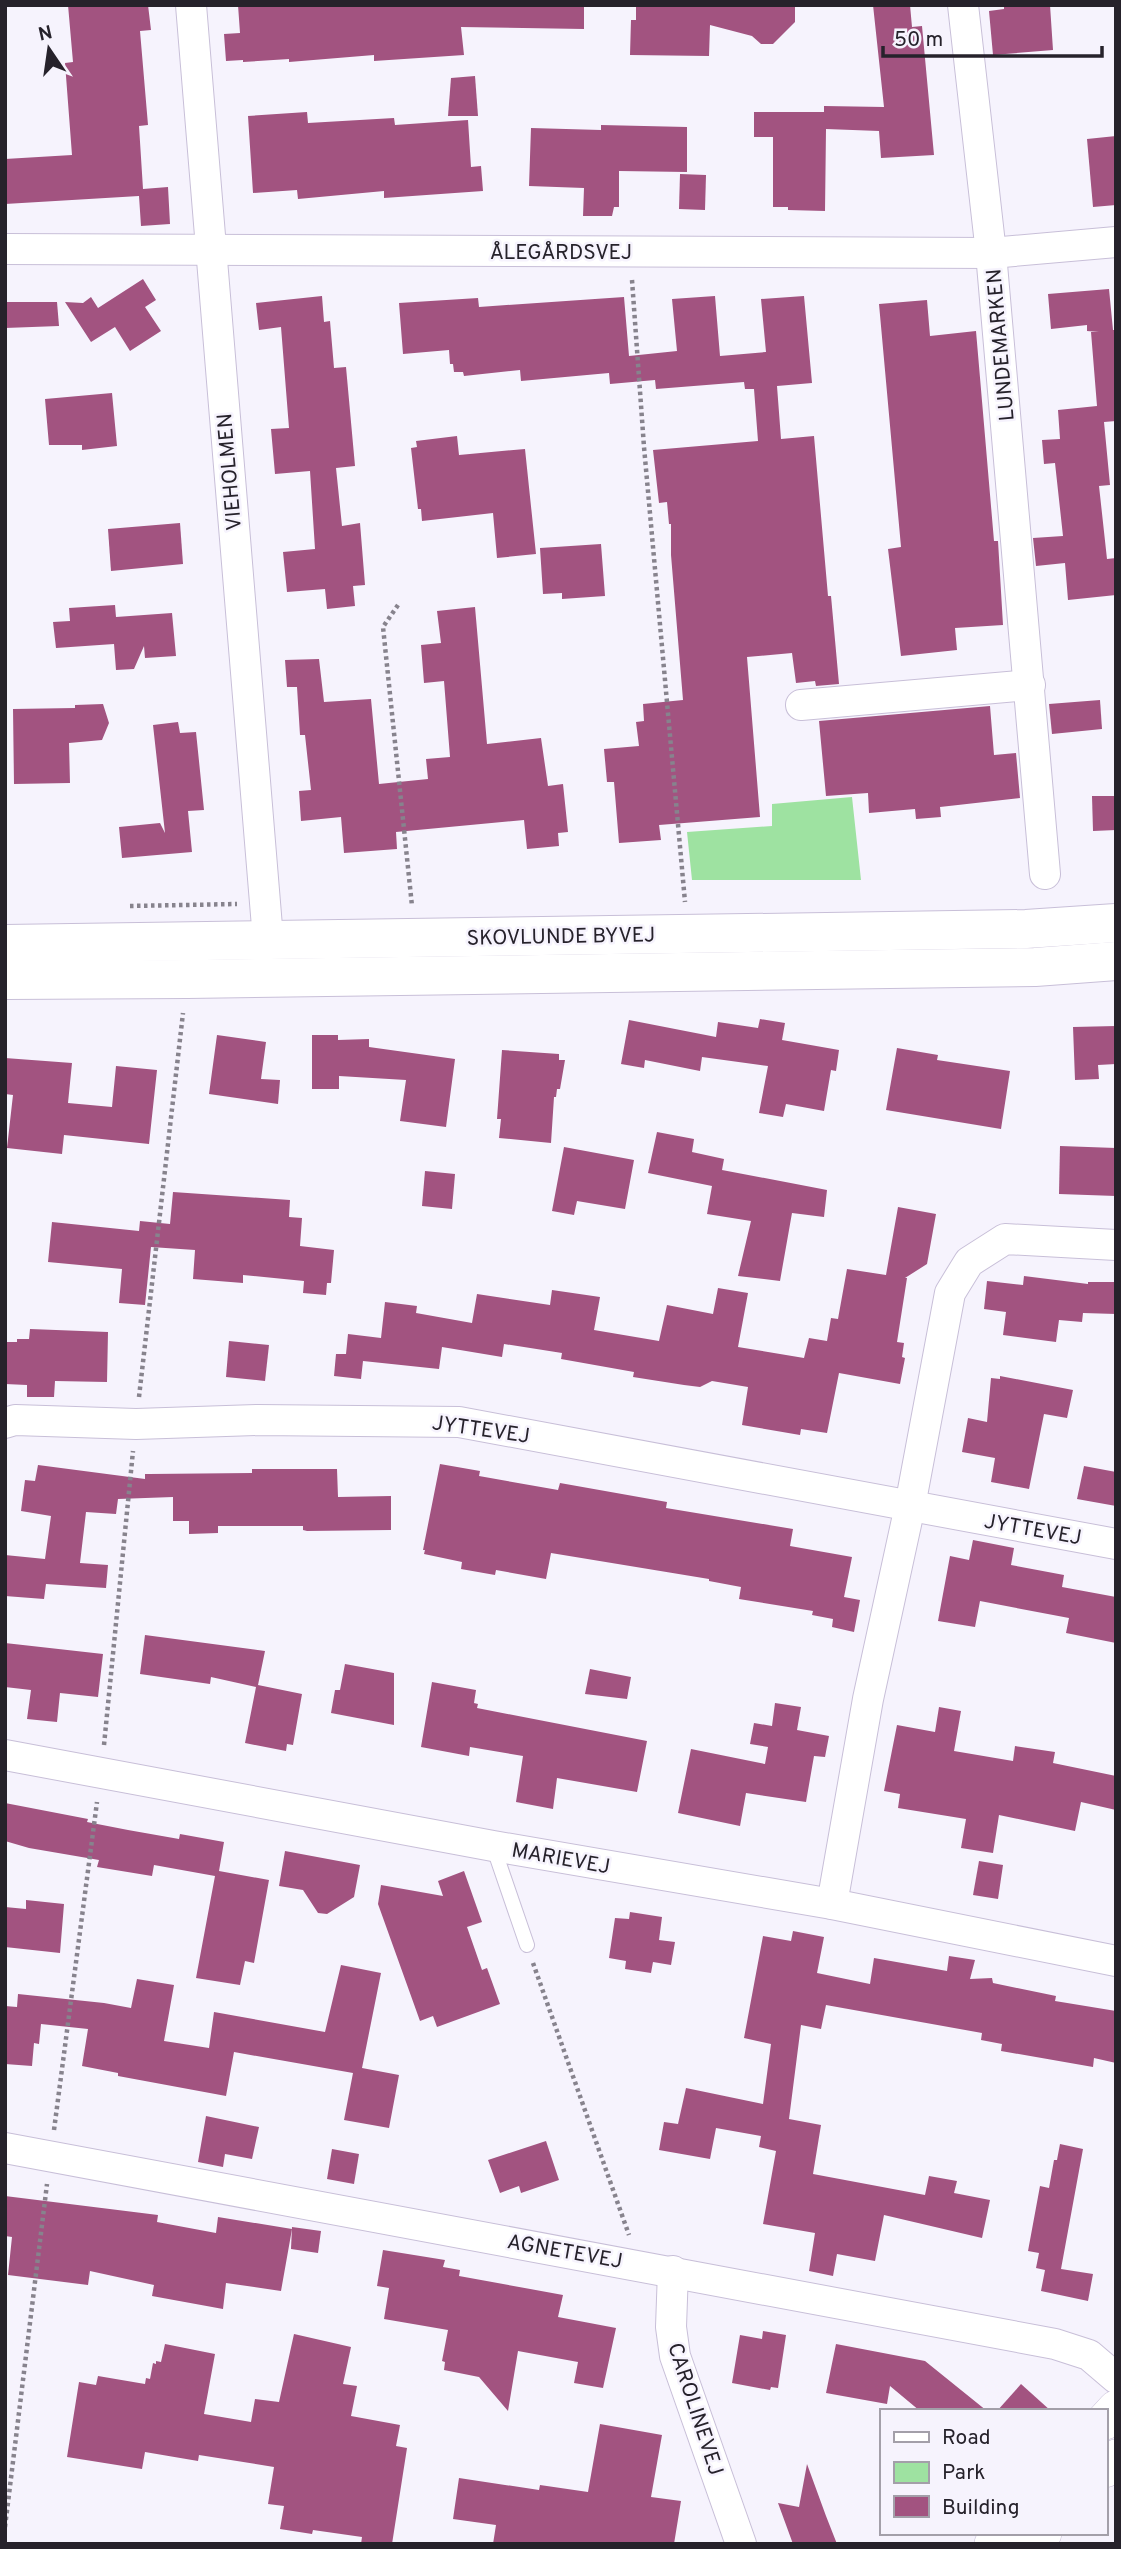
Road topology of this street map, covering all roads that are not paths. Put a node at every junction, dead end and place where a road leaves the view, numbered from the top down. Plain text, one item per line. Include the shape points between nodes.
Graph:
1 (191, 5) edge
2 (963, 5) edge
3 (1116, 242) edge
4 (5, 250) edge
5 (211, 251) junction
6 (991, 253) junction
7 (1030, 685) junction
8 (801, 705) dead end
9 (1045, 874) dead end
10 (1116, 923) edge
11 (268, 939) junction
12 (5, 944) edge
13 (187, 961) junction
14 (1116, 961) edge
15 (5, 980) edge
16 (1116, 1245) edge
17 (5, 1423) edge
18 (910, 1506) junction
19 (1116, 1544) edge
20 (5, 1755) edge
21 (493, 1846) junction
22 (832, 1903) junction
23 (527, 1945) road end
24 (1116, 1961) edge
25 (5, 2148) edge
26 (673, 2271) junction
27 (1116, 2378) edge
28 (741, 2544) edge

1 - 5 street, VIEHOLMEN
2 - 6 street, LUNDEMARKEN
3 - 6 street, ÅLEGÅRDSVEJ
4 - 5 street, ÅLEGÅRDSVEJ
5 - 6 street, ÅLEGÅRDSVEJ
5 - 11 street, VIEHOLMEN
6 - 7 street, LUNDEMARKEN
7 - 8 street
7 - 9 street, LUNDEMARKEN
10 - 11 main road, SKOVLUNDE BYVEJ via 1026,929
11 - 13 main road, SKOVLUNDE BYVEJ
12 - 13 main road, SKOVLUNDE BYVEJ
13 - 14 main road, SKOVLUNDE BYVEJ via 1035,967
13 - 15 main road, SKOVLUNDE BYVEJ
16 - 18 street via 1005,1239 969,1262 950,1293
17 - 18 street, JYTTEVEJ via 459,1422
18 - 19 street, JYTTEVEJ
18 - 22 street via 868,1699
20 - 21 street, MARIEVEJ
21 - 22 street, MARIEVEJ
21 - 23 lane
22 - 24 street, MARIEVEJ
25 - 26 street, AGNETEVEJ
26 - 27 street, AGNETEVEJ via 1055,2344 1089,2356
26 - 28 street, CAROLINEVEJ via 675,2356

